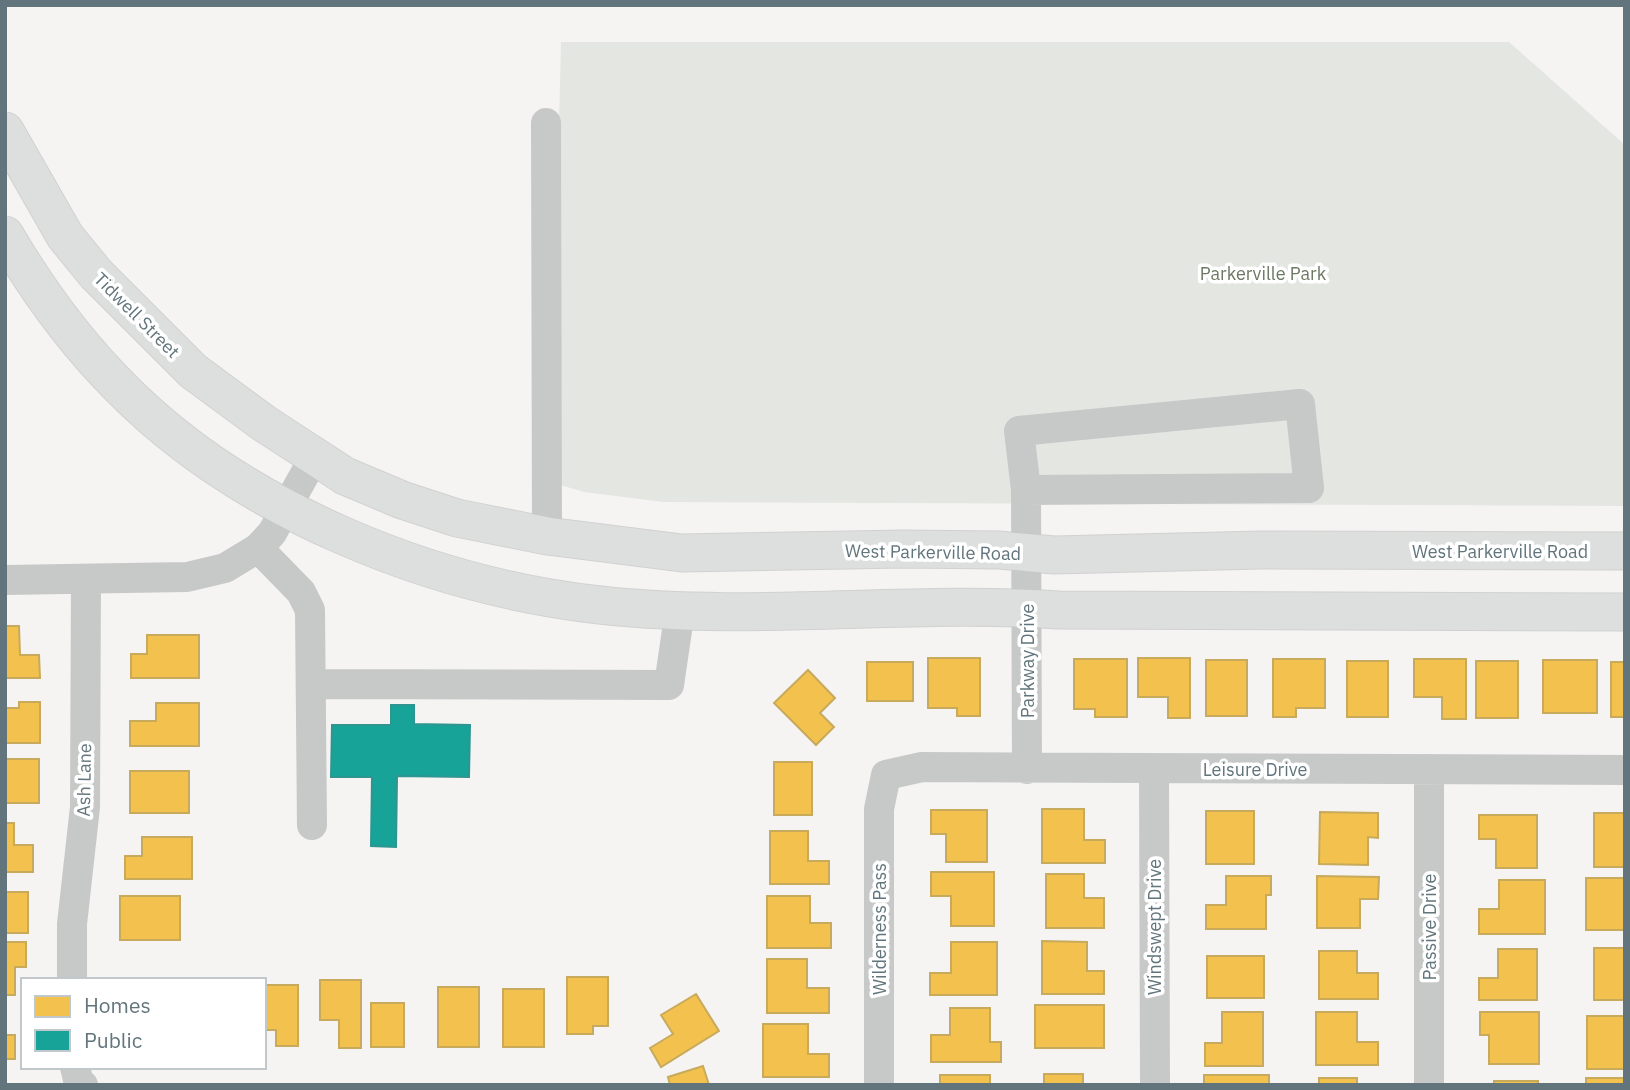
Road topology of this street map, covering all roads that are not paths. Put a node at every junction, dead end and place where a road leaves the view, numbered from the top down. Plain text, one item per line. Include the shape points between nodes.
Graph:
1 (545, 123) dead end
2 (5, 131) edge
3 (5, 235) edge
4 (315, 456) junction
5 (1026, 490) junction
6 (287, 507) junction
7 (547, 536) junction
8 (258, 548) junction
9 (1625, 551) edge
10 (682, 553) junction
11 (1026, 553) junction
12 (5, 580) edge
13 (86, 580) junction
14 (1625, 601) edge
15 (1027, 608) junction
16 (680, 610) junction
17 (1544, 611) junction
18 (1625, 612) edge
19 (311, 684) junction
20 (1027, 769) junction
21 (1154, 769) junction
22 (1429, 769) junction
23 (1625, 771) edge
24 (886, 775) joint
25 (312, 825) dead end
26 (72, 978) edge
27 (879, 1085) edge
28 (1155, 1085) edge
29 (1429, 1085) edge

1 - 7 street
2 - 4 main road, Tidwell Street via 65,236 132,312 193,371
3 - 6 main road via 78,339 120,388 181,440
4 - 6 street
4 - 7 main road, West Parkerville Road via 345,476 402,500 457,518
5 - 5 street, Parkway Drive via 1019,431 1300,404 1309,488
5 - 11 street, Parkway Drive
6 - 8 street
6 - 16 main road via 391,556 456,577 588,603
7 - 10 main road, West Parkerville Road
8 - 13 street via 225,568 187,577
8 - 19 street via 301,592 310,610
9 - 11 main road, West Parkerville Road
10 - 11 main road, West Parkerville Road via 904,549
10 - 16 main road
11 - 15 street, Parkway Drive
12 - 13 street
13 - 26 street, Ash Lane via 85,807 72,924
14 - 17 main road
15 - 16 main road
15 - 17 main road
15 - 20 street, Parkway Drive
16 - 19 street via 669,685
17 - 18 main road
19 - 25 street
20 - 21 street, Leisure Drive
20 - 24 street, Leisure Drive via 922,767
21 - 22 street, Leisure Drive
21 - 28 street, Windswept Drive
22 - 23 street, Leisure Drive
22 - 29 street, Passive Drive
24 - 27 street, Wilderness Pass via 879,809

